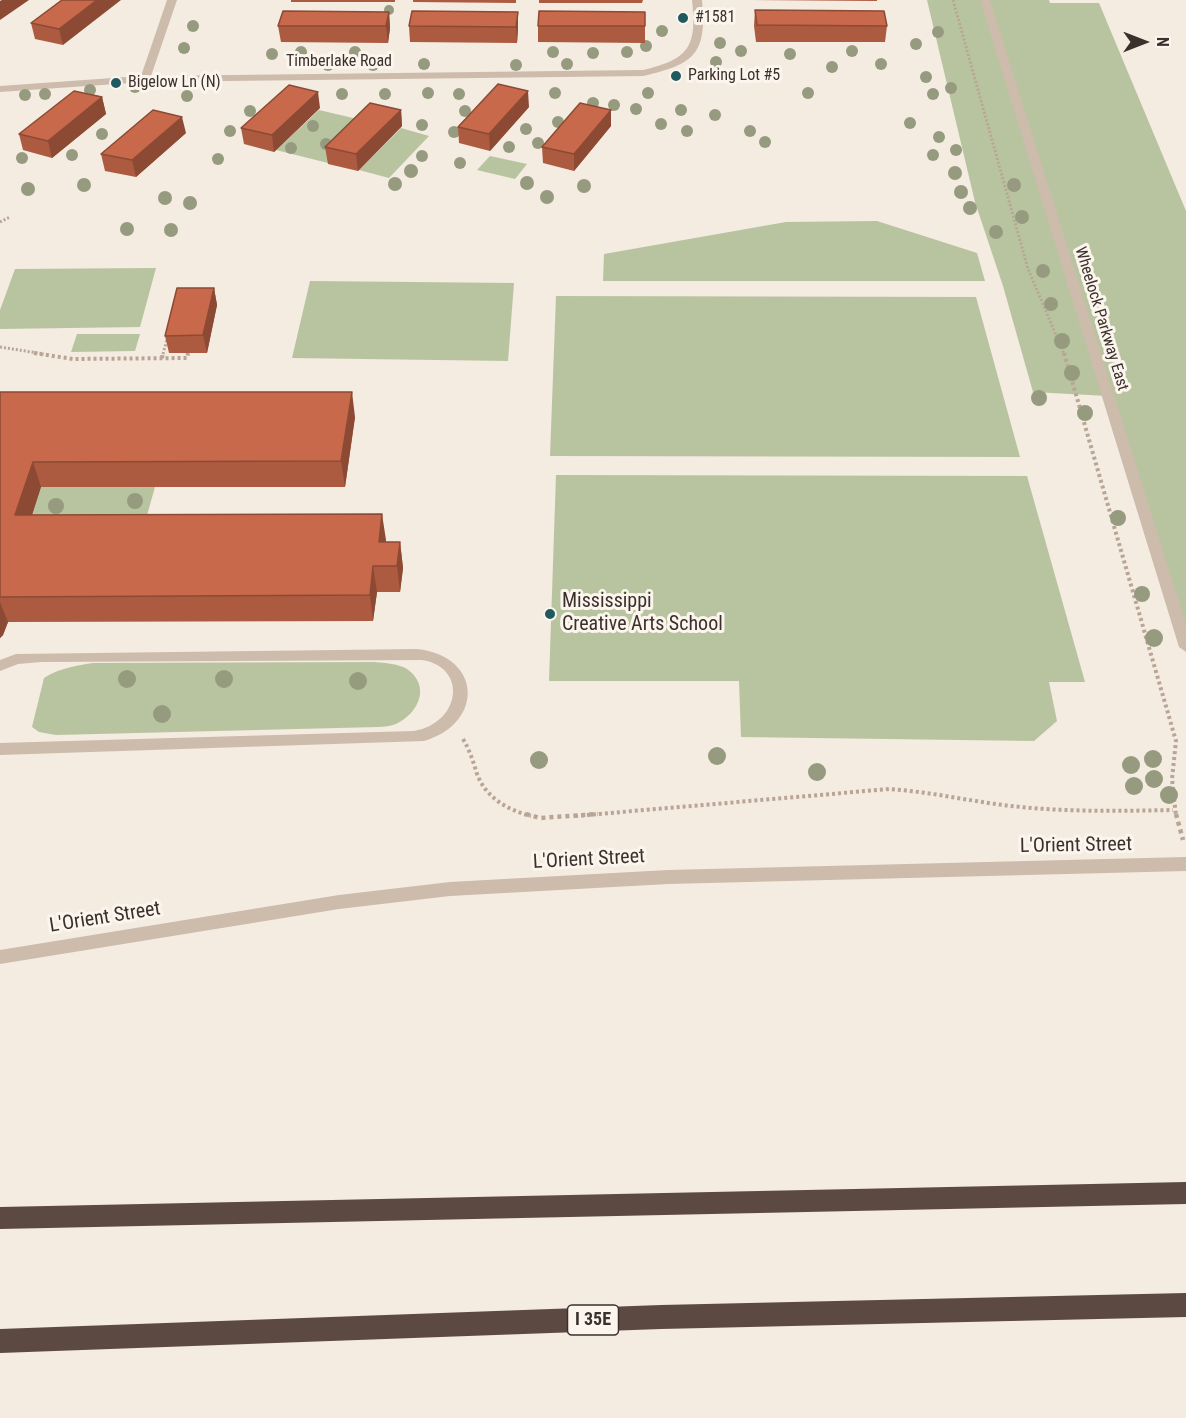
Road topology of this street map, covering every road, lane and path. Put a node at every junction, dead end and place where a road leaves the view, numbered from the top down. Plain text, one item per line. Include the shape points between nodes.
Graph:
1 (172, 0) edge
2 (697, 0) edge
3 (953, 0) edge
4 (985, 0) edge
5 (145, 79) junction
6 (0, 89) edge
7 (10, 217) dead end
8 (0, 222) edge
9 (168, 335) edge
10 (0, 347) edge
11 (188, 353) edge
12 (162, 358) junction
13 (1186, 647) edge
14 (0, 666) edge
15 (448, 723) junction
16 (0, 749) edge
17 (1173, 810) junction
18 (1186, 848) edge
19 (1186, 864) edge
20 (0, 957) edge
21 (1186, 1193) edge
22 (0, 1218) edge
23 (1186, 1305) edge
24 (0, 1341) edge

1 - 5 street
2 - 5 street, Timberlake Road via 698,39 690,51 657,70 622,75
3 - 17 path via 1028,269 1061,344 1176,741
4 - 13 street, Wheelock Parkway East
5 - 6 street, Timberlake Road
7 - 8 path
9 - 12 path
10 - 12 path via 73,359
11 - 12 path via 187,357
14 - 15 street via 16,659 41,657 388,653 429,656 450,666 459,684 459,703
15 - 16 street via 414,737
15 - 17 path via 471,752 488,793 513,811 540,818 650,812 888,789 1020,807 1093,812
17 - 18 path
19 - 20 street, L'Orient Street via 668,877 450,889 339,902
21 - 22 highway
23 - 24 highway, I 35E via 661,1317

